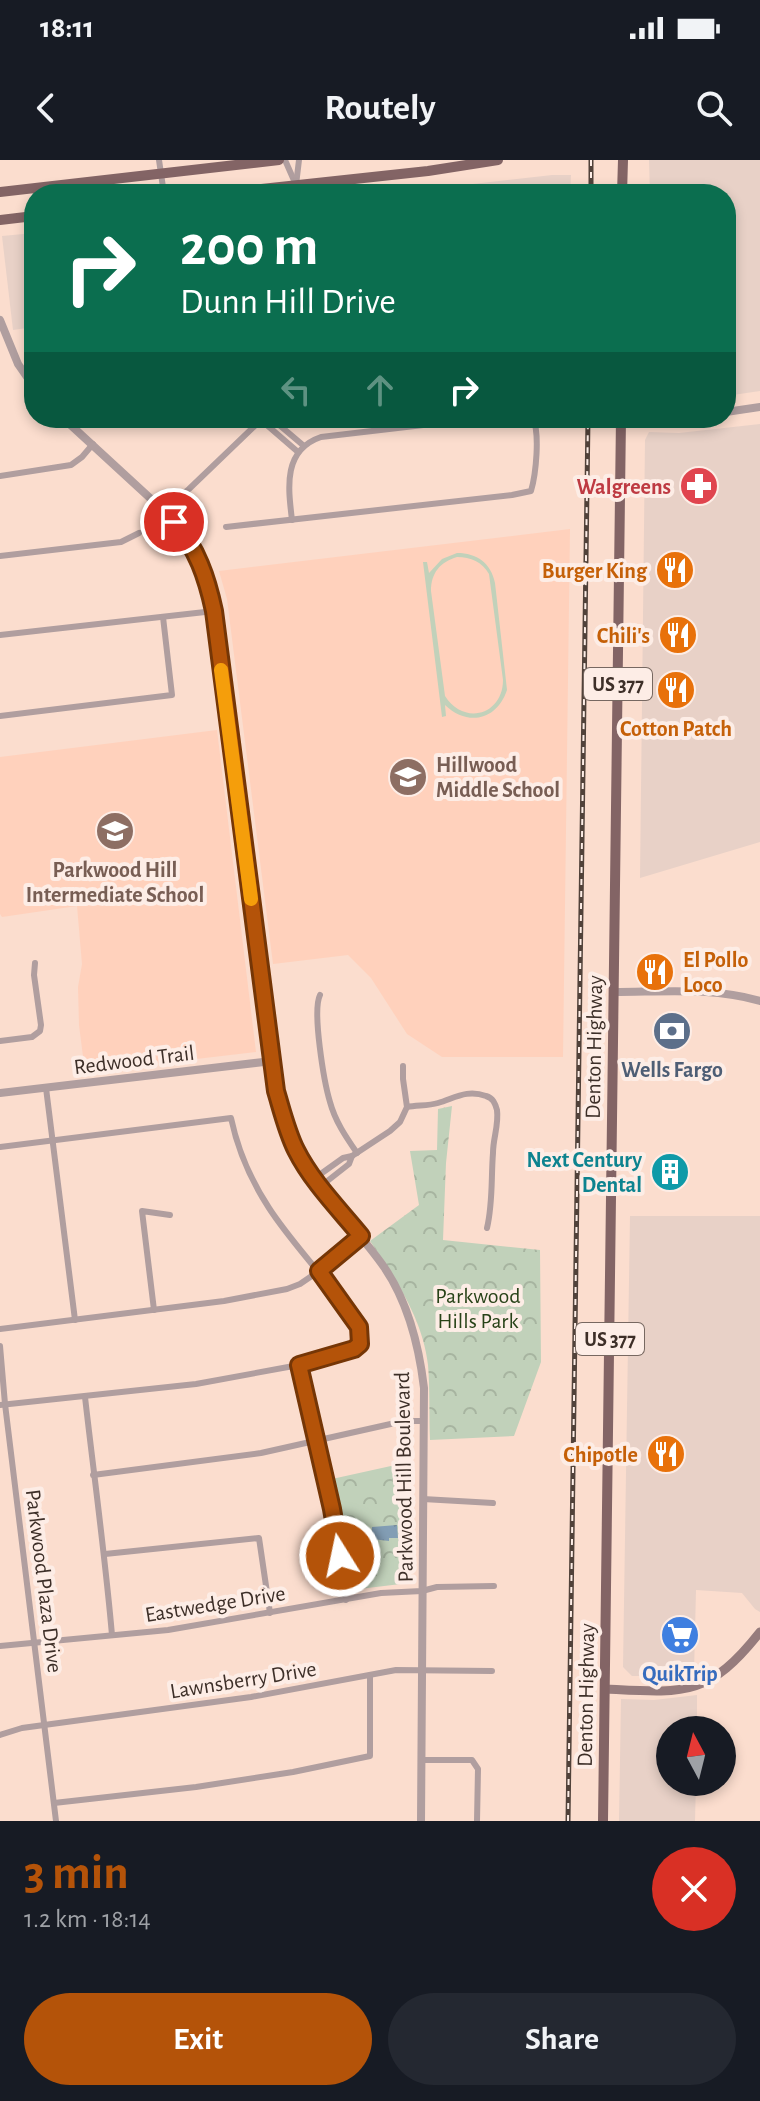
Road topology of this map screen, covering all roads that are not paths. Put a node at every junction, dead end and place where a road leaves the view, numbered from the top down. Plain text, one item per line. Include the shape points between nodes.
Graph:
1 (159, 160) edge
2 (282, 160) edge
3 (299, 160) edge
4 (498, 160) edge
5 (615, 160) edge
6 (244, 162) edge
7 (623, 165) edge
8 (161, 174) junction
9 (72, 184) edge
10 (162, 184) edge
11 (294, 184) edge
12 (297, 184) edge
13 (333, 184) edge
14 (24, 189) edge
15 (0, 192) edge
16 (24, 217) edge
17 (0, 220) edge
18 (0, 320) edge
19 (24, 373) edge
20 (760, 407) edge
21 (736, 411) edge
22 (75, 428) edge
23 (253, 428) edge
24 (272, 428) edge
25 (283, 428) edge
26 (398, 428) edge
27 (537, 428) edge
28 (621, 428) edge
29 (93, 444) junction
30 (304, 446) junction
31 (298, 452) junction
32 (0, 476) edge
33 (163, 510) junction
34 (292, 520) junction
35 (226, 527) dead end
36 (139, 533) dead end
37 (0, 556) edge
38 (214, 611) junction
39 (163, 617) junction
40 (0, 635) edge
41 (0, 716) edge
42 (35, 963) dead end
43 (614, 992) junction
44 (320, 995) dead end
45 (760, 1001) edge
46 (0, 1041) edge
47 (272, 1061) junction
48 (403, 1066) dead end
49 (46, 1088) junction
50 (0, 1093) edge
51 (407, 1107) junction
52 (53, 1141) junction
53 (0, 1147) edge
54 (355, 1154) junction
55 (318, 1182) junction
56 (170, 1215) dead end
57 (487, 1228) dead end
58 (361, 1236) junction
59 (319, 1271) junction
60 (154, 1310) junction
61 (75, 1320) junction
62 (0, 1329) edge
63 (0, 1346) edge
64 (299, 1365) junction
65 (85, 1397) junction
66 (3, 1405) edge
67 (423, 1421) junction
68 (316, 1441) junction
69 (93, 1475) junction
70 (423, 1499) junction
71 (493, 1503) dead end
72 (105, 1554) junction
73 (494, 1586) dead end
74 (422, 1591) junction
75 (346, 1600) junction
76 (270, 1613) junction
77 (760, 1632) edge
78 (112, 1635) junction
79 (35, 1643) junction
80 (0, 1646) edge
81 (492, 1671) dead end
82 (421, 1672) junction
83 (370, 1676) junction
84 (605, 1689) junction
85 (44, 1725) junction
86 (0, 1735) edge
87 (421, 1760) junction
88 (54, 1803) junction
89 (56, 1821) edge
90 (421, 1821) edge
91 (477, 1821) edge
92 (603, 1821) edge

1 - 8 street
2 - 6 main road
2 - 11 street
3 - 12 street
4 - 13 main road
5 - 7 main road
6 - 8 main road
8 - 9 main road
8 - 10 street
14 - 15 main road
16 - 17 main road
18 - 19 street
20 - 21 street
22 - 29 street, Parkwood Hill Boulevard
23 - 33 street
24 - 31 street
25 - 30 street
26 - 30 street via 321,437
27 - 34 street via 531,491
28 - 43 main road, Denton Highway / US 377
29 - 32 street via 71,465
29 - 33 street, Parkwood Hill Boulevard
30 - 31 street
31 - 34 street via 289,492
33 - 38 street, Parkwood Hill Boulevard via 194,550
34 - 35 street
36 - 37 street via 121,542
38 - 39 street
38 - 47 street, Parkwood Hill Boulevard
39 - 40 street
39 - 41 street via 172,695
42 - 46 street via 38,1033
43 - 45 street via 716,992
43 - 84 main road, Denton Highway / US 377
44 - 54 street via 320,1048 330,1102
47 - 49 street, Redwood Trail
47 - 55 street, Parkwood Hill Boulevard via 286,1125
48 - 51 street
49 - 50 street, Redwood Trail
49 - 52 street
51 - 54 street via 400,1122
51 - 57 street via 465,1094 495,1102
52 - 53 street
52 - 59 street via 231,1118 256,1188
52 - 61 street
54 - 55 street via 343,1158
55 - 58 street, Parkwood Hill Boulevard
56 - 60 street via 142,1211
58 - 59 street
58 - 67 street, Parkwood Hill Boulevard via 385,1268 409,1322 424,1388
59 - 60 street via 287,1289
59 - 64 street via 359,1327 360,1344
60 - 61 street
61 - 62 street
63 - 66 street, Parkwood Plaza Drive
64 - 65 street
64 - 68 street
65 - 66 street
65 - 69 street
66 - 79 street, Parkwood Plaza Drive
67 - 68 street
67 - 70 street, Parkwood Hill Boulevard
68 - 69 street
68 - 75 street
69 - 72 street
70 - 71 street
70 - 74 street, Parkwood Hill Boulevard
72 - 76 street via 259,1538
72 - 78 street
73 - 74 street, Eastwedge Drive
74 - 75 street, Eastwedge Drive
74 - 82 street, Parkwood Hill Boulevard
75 - 76 street, Eastwedge Drive
76 - 78 street, Eastwedge Drive
77 - 84 main road via 734,1663 692,1688
78 - 79 street, Eastwedge Drive
79 - 80 street, Eastwedge Drive
79 - 85 street, Parkwood Plaza Drive
81 - 82 street, Lawnsberry Drive
82 - 83 street, Lawnsberry Drive
82 - 87 street, Parkwood Hill Boulevard
83 - 85 street, Lawnsberry Drive
83 - 88 street via 370,1756 196,1787
84 - 92 main road, Denton Highway / US 377
85 - 86 street, Lawnsberry Drive
85 - 88 street, Parkwood Plaza Drive
87 - 90 street, Parkwood Hill Boulevard
87 - 91 street via 475,1763
88 - 89 street, Parkwood Plaza Drive

